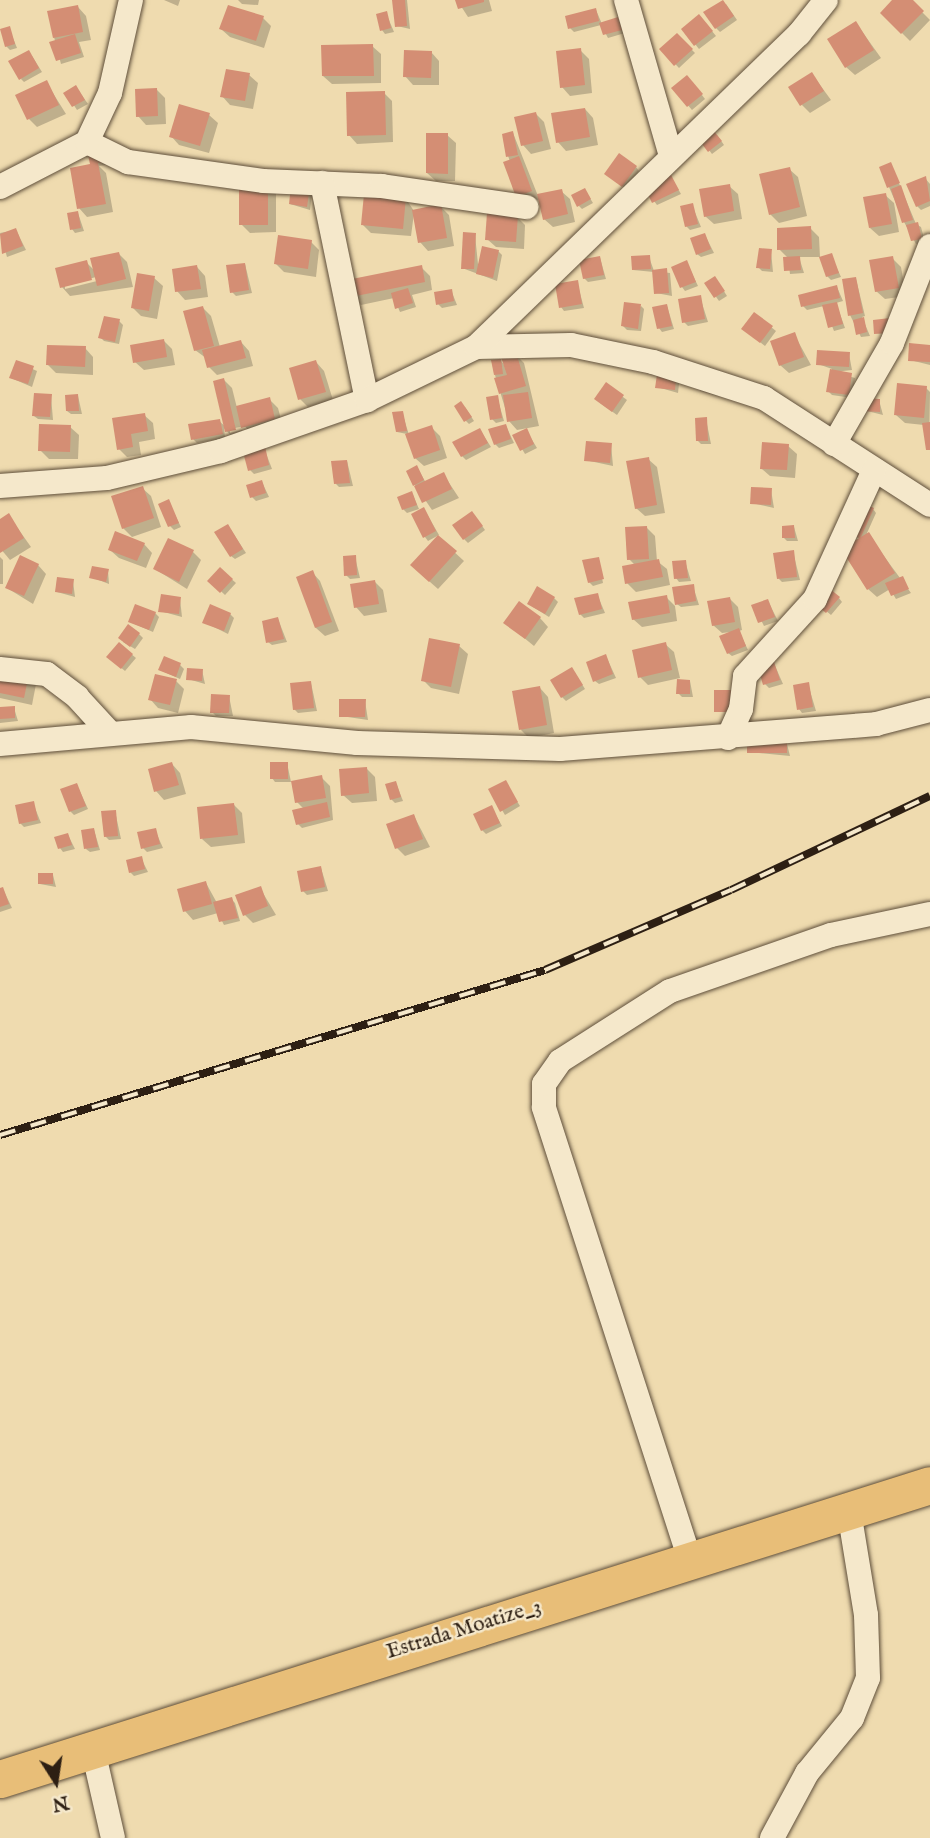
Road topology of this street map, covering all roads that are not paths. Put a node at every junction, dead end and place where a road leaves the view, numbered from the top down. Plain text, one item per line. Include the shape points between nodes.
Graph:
1 (131, 0) edge
2 (626, 0) edge
3 (826, 0) edge
4 (87, 142) junction
5 (671, 156) junction
6 (323, 183) junction
7 (0, 187) edge
8 (526, 207) dead end
9 (930, 246) edge
10 (476, 347) junction
11 (368, 400) junction
12 (834, 444) junction
13 (874, 470) junction
14 (0, 486) edge
15 (930, 505) edge
16 (0, 669) edge
17 (930, 709) edge
18 (111, 734) junction
19 (728, 738) junction
20 (0, 744) edge
21 (930, 914) edge
22 (930, 1485) edge
23 (849, 1511) junction
24 (690, 1560) junction
25 (93, 1750) junction
26 (0, 1779) edge
27 (113, 1838) edge
28 (772, 1838) edge

1 - 4 street via 110,93
2 - 5 street
3 - 5 street via 799,34
4 - 6 street via 128,162 263,181
4 - 7 street
5 - 10 street
6 - 8 street via 383,186
6 - 11 street
9 - 12 street via 892,343
10 - 11 street
10 - 12 street via 571,345 653,362 764,398
11 - 14 street via 220,451 107,478
12 - 13 street
13 - 15 street
13 - 19 street via 815,599 745,676 741,709
16 - 18 street via 47,674 77,697
17 - 19 street via 876,724
18 - 19 street via 191,727 357,743 560,749
18 - 20 street
21 - 24 street via 831,935 670,991 560,1061 544,1084 544,1107
22 - 23 highway, Estrada Moatize_3
23 - 24 highway, Estrada Moatize_3
23 - 28 street via 866,1615 868,1678 852,1718 807,1773
24 - 25 highway, Estrada Moatize_3
25 - 26 highway, Estrada Moatize_3
25 - 27 street

